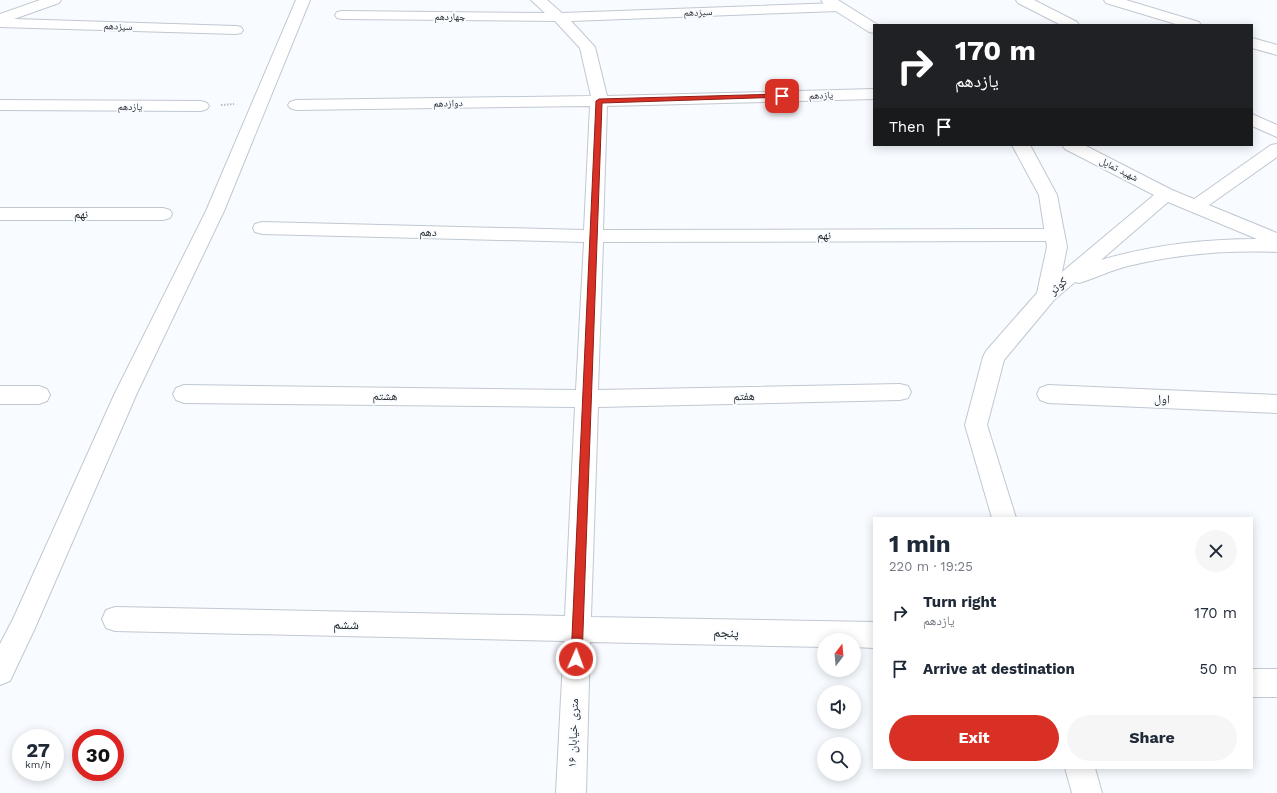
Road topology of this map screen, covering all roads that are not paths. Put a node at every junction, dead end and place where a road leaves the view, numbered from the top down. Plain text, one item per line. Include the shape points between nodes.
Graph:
1 (54, 0) edge
2 (303, 0) edge
3 (538, 0) edge
4 (1023, 0) edge
5 (1111, 0) edge
6 (833, 3) edge
7 (342, 15) dead end
8 (558, 17) junction
9 (0, 19) edge
10 (0, 22) edge
11 (1070, 24) edge
12 (1191, 24) edge
13 (873, 28) edge
14 (236, 30) dead end
15 (1253, 43) edge
16 (1277, 50) edge
17 (873, 94) edge
18 (599, 101) junction
19 (0, 105) edge
20 (296, 105) dead end
21 (201, 106) road end
22 (1253, 120) edge
23 (1277, 132) edge
24 (1022, 146) edge
25 (1073, 146) edge
26 (1277, 149) edge
27 (1166, 194) junction
28 (1196, 206) junction
29 (0, 214) edge
30 (163, 214) dead end
31 (262, 228) dead end
32 (1055, 235) junction
33 (594, 236) junction
34 (1277, 240) edge
35 (1277, 246) edge
36 (1047, 295) junction
37 (900, 392) dead end
38 (184, 394) dead end
39 (1048, 394) dead end
40 (0, 395) edge
41 (39, 395) dead end
42 (587, 399) junction
43 (1277, 404) edge
44 (1004, 517) edge
45 (115, 619) dead end
46 (578, 629) junction
47 (873, 635) edge
48 (0, 672) edge
49 (1253, 683) edge
50 (1277, 683) edge
51 (1080, 769) edge
52 (571, 793) edge
53 (1087, 793) edge

1 - 9 street
2 - 48 street via 215,211 126,393
3 - 8 street, ۱۶ متری خیابان
4 - 11 street
5 - 12 street
6 - 8 street, سیزدهم
6 - 13 street
7 - 8 street, چهاردهم
8 - 18 street, ۱۶ متری خیابان via 587,47 600,93
10 - 14 street, سیزدهم
15 - 16 street
17 - 18 street, یازدهم
18 - 20 street, دوازدهم
18 - 33 street, ۱۶ متری خیابان
19 - 21 street, یازدهم
22 - 23 street
24 - 32 street via 1048,195
25 - 27 street, شهید تمایل
26 - 28 street
27 - 28 street
27 - 36 street, کوثر
28 - 34 street
29 - 30 street, نهم
31 - 33 street, دهم
32 - 33 street, نهم
32 - 36 street via 1057,247
33 - 42 street, ۱۶ متری خیابان
35 - 36 street via 1224,245 1153,253 1094,268
36 - 44 street, کوثر via 994,357 976,425
37 - 42 street, هفتم
38 - 42 street, هشتم
39 - 43 street, اول
40 - 41 street
42 - 46 street, ۱۶ متری خیابان
45 - 46 street, ششم
46 - 47 street, پنجم
46 - 52 street, ۱۶ متری خیابان
49 - 50 street
51 - 53 street

